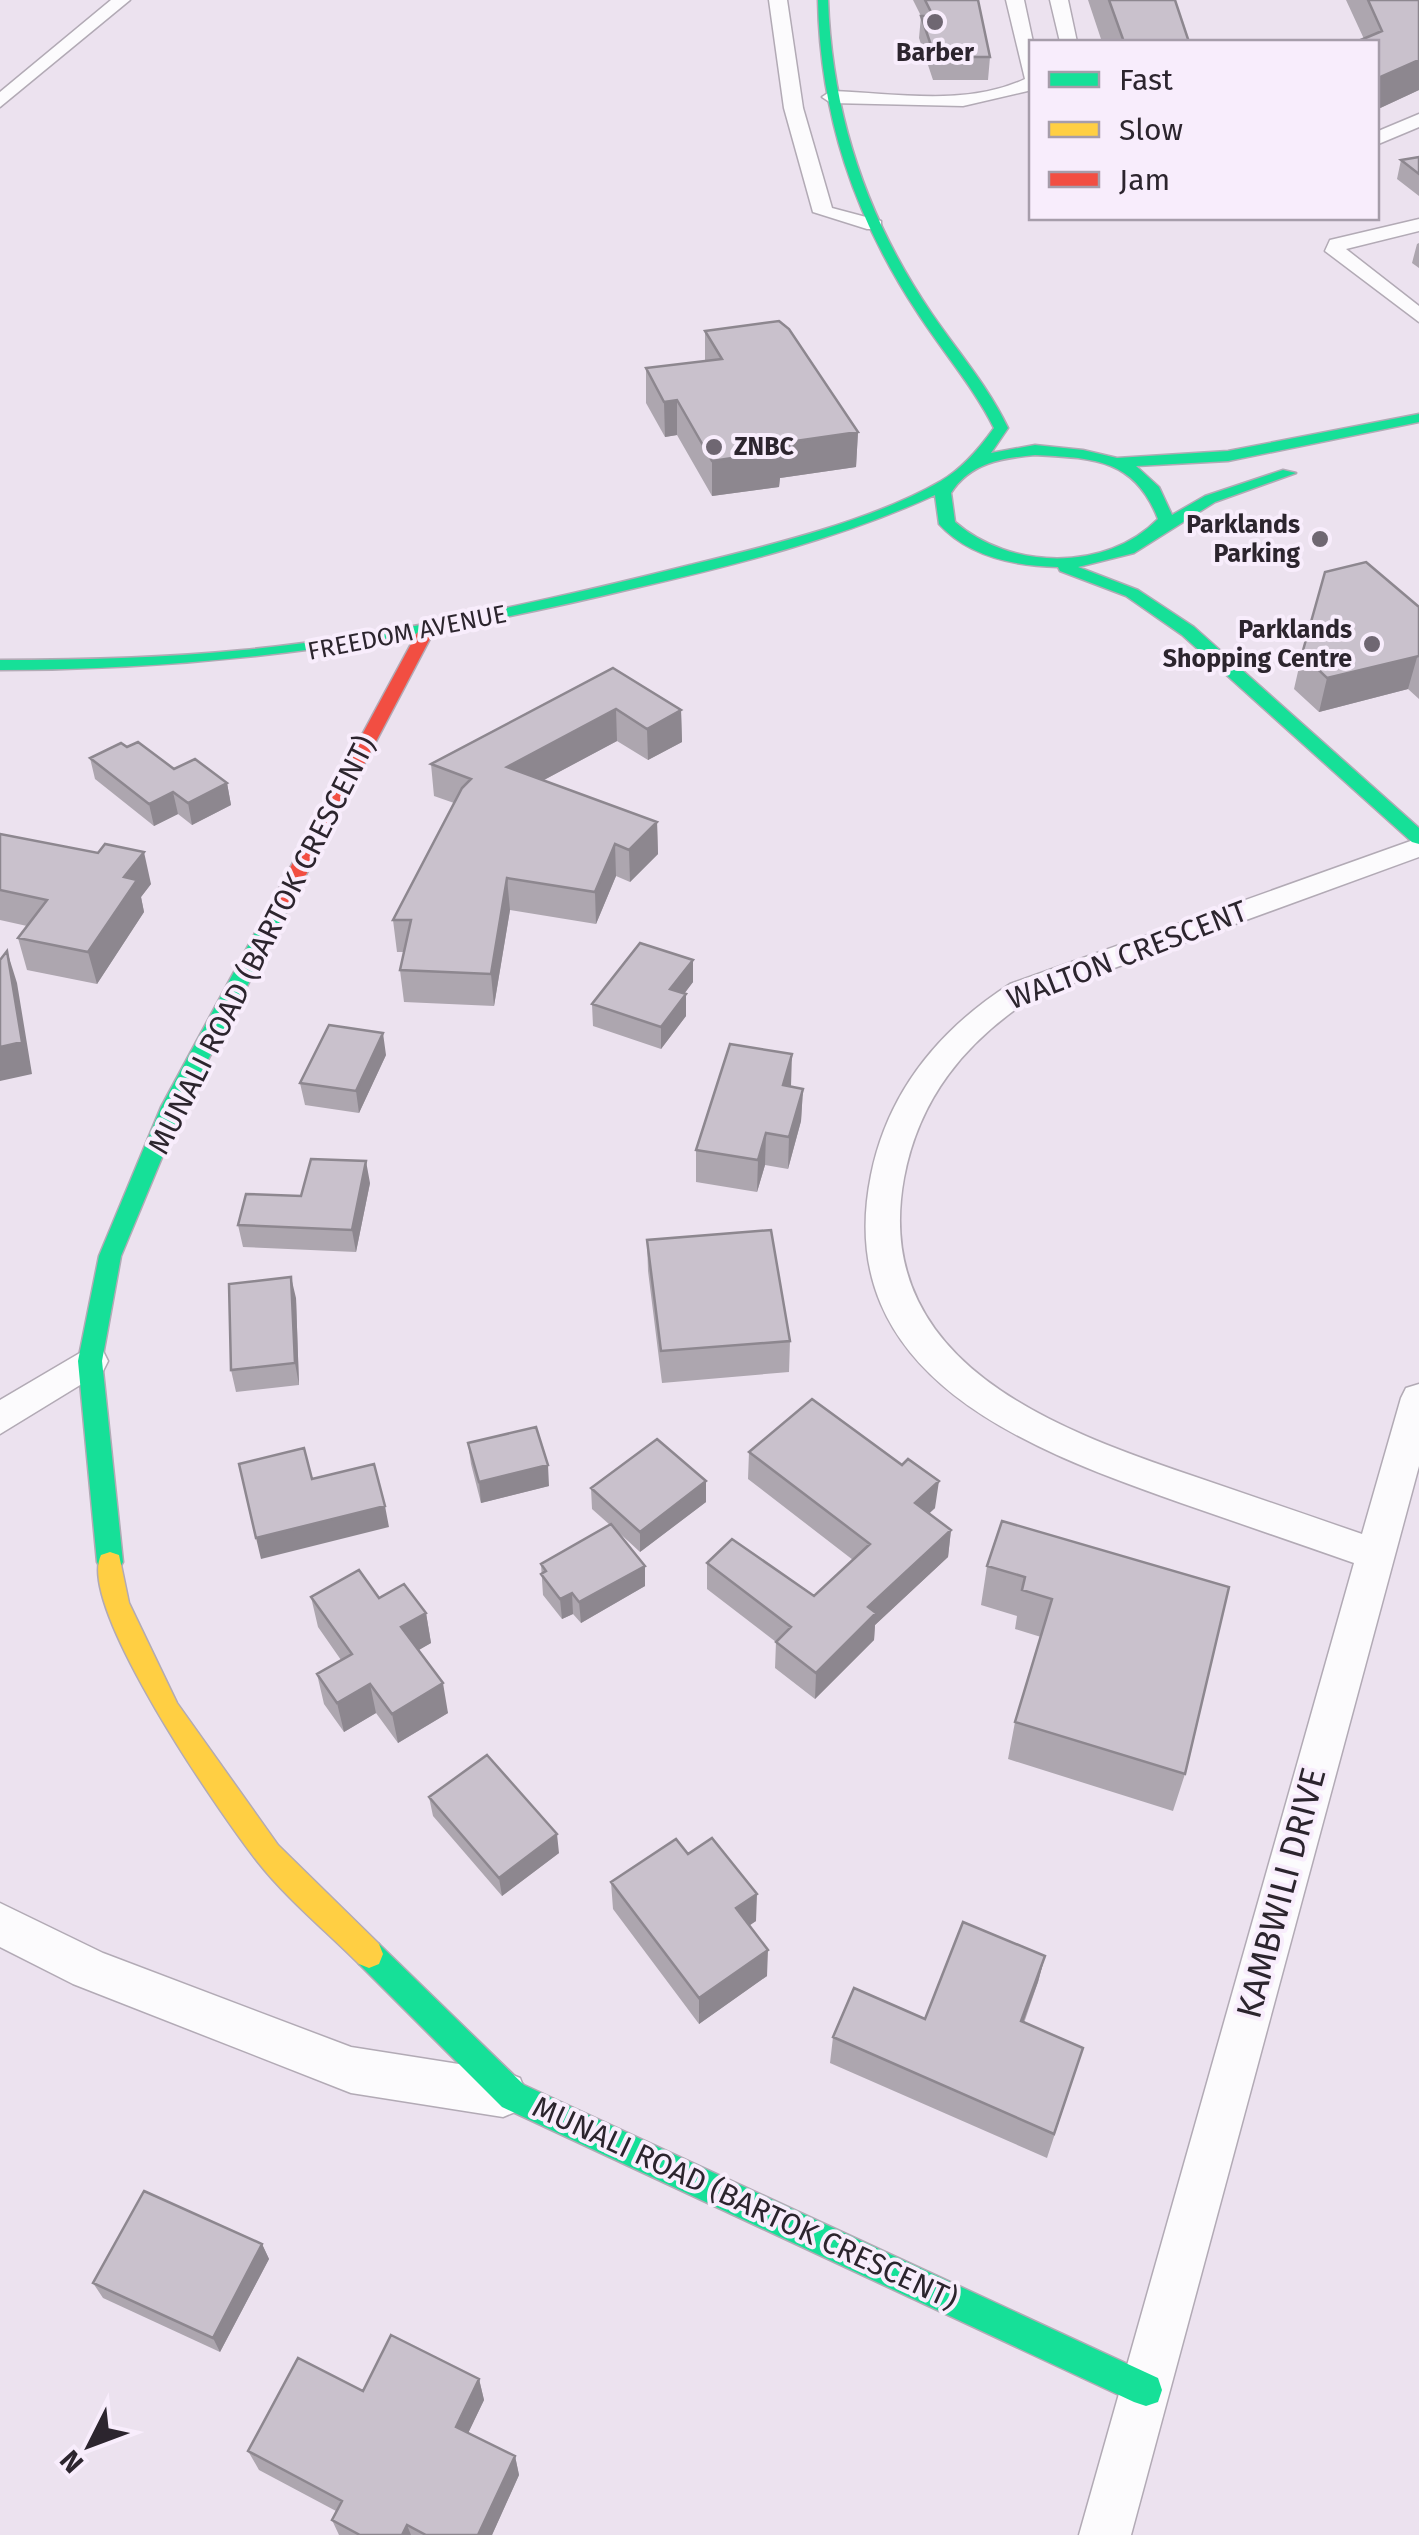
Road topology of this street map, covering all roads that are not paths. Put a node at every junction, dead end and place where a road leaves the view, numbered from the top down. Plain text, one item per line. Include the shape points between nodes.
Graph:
1 (121, 0) edge
2 (778, 0) edge
3 (823, 0) edge
4 (1015, 0) edge
5 (1058, 0) edge
6 (1068, 40) edge
7 (1029, 66) edge
8 (1029, 83) edge
9 (831, 97) junction
10 (0, 102) edge
11 (1419, 120) edge
12 (840, 136) junction
13 (798, 138) junction
14 (1379, 138) edge
15 (874, 225) junction
16 (1419, 225) edge
17 (1419, 316) edge
18 (978, 384) junction
19 (1419, 418) edge
20 (1104, 460) junction
21 (977, 462) junction
22 (1316, 466) dead end
23 (946, 484) junction
24 (887, 538) dead end
25 (806, 541) junction
26 (924, 541) dead end
27 (1158, 541) junction
28 (1002, 555) junction
29 (1036, 563) junction
30 (1170, 591) dead end
31 (1189, 629) junction
32 (425, 634) junction
33 (0, 665) edge
34 (1419, 838) edge
35 (1419, 847) edge
36 (90, 1361) junction
37 (1419, 1398) edge
38 (0, 1419) edge
39 (1373, 1554) junction
40 (0, 1924) edge
41 (513, 2096) junction
42 (1146, 2390) junction
43 (1105, 2535) edge

1 - 10 street
2 - 13 street
3 - 9 main road
4 - 7 street
5 - 6 street
8 - 9 street via 1016,94 984,98
9 - 12 main road
11 - 14 street
12 - 13 street
12 - 15 main road
13 - 15 street via 823,212
15 - 18 main road via 926,318
16 - 17 street via 1348,239 1335,250
18 - 20 main road via 1037,426
18 - 21 main road via 1001,428
19 - 20 main road via 1193,463
20 - 21 main road via 1034,450
20 - 27 main road via 1147,482 1160,497
21 - 23 main road, FREEDOM AVENUE
22 - 27 main road via 1210,499
23 - 25 main road, FREEDOM AVENUE
23 - 28 main road via 944,515 966,538
24 - 25 main road, FREEDOM AVENUE
25 - 32 main road, FREEDOM AVENUE
26 - 28 main road
27 - 29 main road via 1107,560
28 - 29 main road
29 - 31 main road via 1110,581
30 - 31 main road
31 - 34 main road
32 - 33 main road, FREEDOM AVENUE via 256,660 98,670
32 - 36 main road, MUNALI ROAD (BARTOK CRESCENT) via 172,1108 110,1256
35 - 39 street, WALTON CRESCENT via 1021,991 993,1008 946,1051 908,1105 878,1220 883,1270 914,1334 955,1376 1012,1416 1070,1448
36 - 38 street
36 - 41 main road, MUNALI ROAD (BARTOK CRESCENT) via 116,1603 168,1711 268,1854
37 - 39 street, KAMBWILI DRIVE
39 - 42 street, KAMBWILI DRIVE
40 - 41 street via 89,1969 351,2070
41 - 42 main road, MUNALI ROAD (BARTOK CRESCENT)
42 - 43 street, KAMBWILI DRIVE

